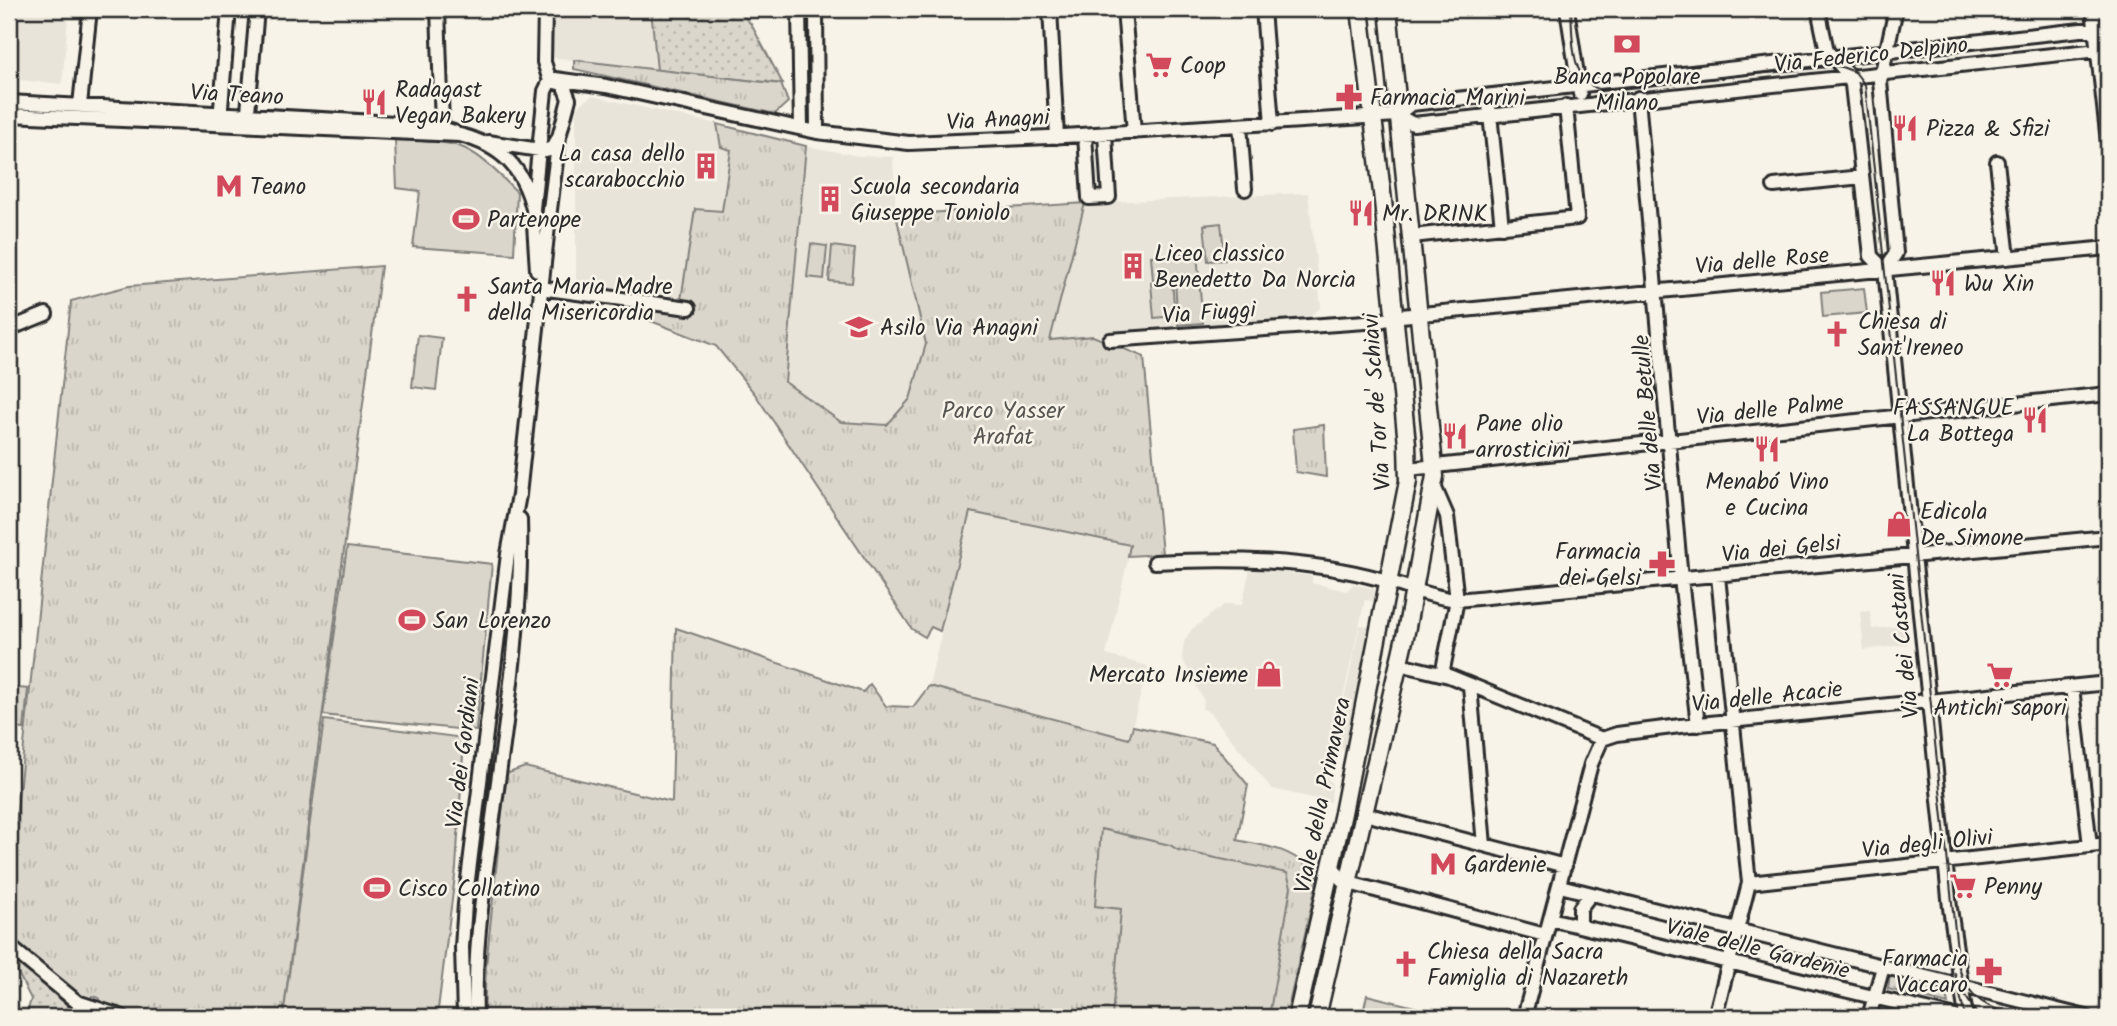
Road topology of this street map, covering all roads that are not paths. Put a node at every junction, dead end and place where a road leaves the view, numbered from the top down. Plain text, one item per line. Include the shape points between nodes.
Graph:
1 (90, 9) edge
2 (229, 9) edge
3 (257, 9) edge
4 (438, 9) edge
5 (545, 9) edge
6 (799, 9) edge
7 (816, 9) edge
8 (1050, 9) edge
9 (1125, 9) edge
10 (1263, 9) edge
11 (1360, 9) edge
12 (1388, 9) edge
13 (1567, 9) edge
14 (1818, 9) edge
15 (1896, 9) edge
16 (2093, 9) edge
17 (2102, 28) edge
18 (2103, 50) edge
19 (1888, 53) junction
20 (1833, 59) junction
21 (1881, 74) junction
22 (1849, 77) junction
23 (550, 81) junction
24 (606, 86) junction
25 (1579, 86) junction
26 (1488, 96) junction
27 (1638, 98) junction
28 (569, 99) junction
29 (9, 102) edge
30 (25, 102) junction
31 (80, 105) junction
32 (1581, 105) junction
33 (1566, 106) junction
34 (1397, 114) junction
35 (9, 115) edge
36 (23, 116) junction
37 (1371, 116) junction
38 (1490, 116) junction
39 (218, 120) junction
40 (247, 121) junction
41 (315, 124) junction
42 (1272, 124) junction
43 (541, 125) junction
44 (1240, 125) junction
45 (442, 126) junction
46 (801, 128) junction
47 (817, 132) junction
48 (1134, 132) junction
49 (1105, 134) junction
50 (460, 135) junction
51 (1085, 135) junction
52 (559, 137) junction
53 (1057, 137) junction
54 (481, 140) junction
55 (2108, 142) edge
56 (505, 146) junction
57 (538, 150) junction
58 (1997, 162) dead end
59 (1862, 177) junction
60 (1773, 186) dead end
61 (1245, 189) dead end
62 (533, 209) junction
63 (1502, 227) junction
64 (1412, 236) junction
65 (2108, 248) edge
66 (2008, 258) junction
67 (1885, 270) junction
68 (540, 288) junction
69 (1658, 291) junction
70 (690, 308) dead end
71 (46, 314) dead end
72 (1420, 315) junction
73 (1395, 317) junction
74 (9, 329) edge
75 (1110, 340) dead end
76 (2108, 394) edge
77 (1900, 416) junction
78 (1670, 440) junction
79 (1435, 466) junction
80 (1408, 469) junction
81 (1434, 486) junction
82 (519, 495) junction
83 (1427, 520) junction
84 (1450, 531) junction
85 (2108, 537) edge
86 (1914, 555) junction
87 (1155, 562) dead end
88 (1718, 576) junction
89 (1681, 579) junction
90 (1390, 583) junction
91 (1414, 591) junction
92 (1457, 600) junction
93 (1399, 664) junction
94 (1442, 674) junction
95 (2108, 683) edge
96 (1470, 685) junction
97 (2072, 687) junction
98 (1929, 700) junction
99 (1734, 722) junction
100 (1698, 725) junction
101 (1602, 739) junction
102 (1365, 814) junction
103 (2108, 844) edge
104 (1484, 845) junction
105 (2090, 846) junction
106 (1946, 862) junction
107 (1331, 864) junction
108 (1565, 866) junction
109 (1349, 883) junction
110 (1749, 883) junction
111 (1560, 886) junction
112 (1591, 894) junction
113 (1550, 919) junction
114 (1580, 926) junction
115 (1736, 929) junction
116 (1545, 935) junction
117 (9, 946) edge
118 (1728, 962) junction
119 (1883, 967) junction
120 (1959, 986) junction
121 (1874, 998) junction
122 (123, 1017) edge
123 (464, 1017) edge
124 (476, 1017) edge
125 (1297, 1017) edge
126 (1317, 1017) edge
127 (1524, 1017) edge
128 (1715, 1017) edge
129 (1869, 1017) edge
130 (1956, 1017) edge
131 (1966, 1017) edge
132 (2086, 1017) edge

1 - 31 street
2 - 39 street
3 - 40 street
4 - 45 street
5 - 23 street, Via dei Gordiani via 544,62
6 - 46 street
7 - 47 street
8 - 53 street
9 - 48 street
10 - 42 street
11 - 37 main road, Via Tor de' Schiavi
12 - 34 main road
13 - 25 street
14 - 20 street via 1825,45
15 - 19 street
16 - 17 street
17 - 18 street
17 - 19 street, Via Federico Delpino
18 - 21 street, Via Federico Delpino
18 - 55 street
19 - 20 street, Via Federico Delpino
19 - 21 street
20 - 22 street
20 - 25 street, Via Federico Delpino
21 - 22 street, Via Federico Delpino
21 - 67 street via 1896,253
22 - 27 street, Via Federico Delpino
22 - 59 street
23 - 24 street, Via Anagni via 562,77
23 - 28 street via 563,84
23 - 43 street, Via dei Gordiani
24 - 28 street, Via Anagni via 587,88
24 - 46 street, Via Anagni
25 - 26 street, Via Federico Delpino
25 - 32 street
26 - 34 street via 1411,104
26 - 38 street
27 - 32 street, Via Federico Delpino
27 - 69 street, Via delle Betulle
28 - 52 street, Via dei Gordiani
29 - 30 street, Via Teano
30 - 31 street, Via Teano
30 - 36 street via 19,108
31 - 39 street, Via Teano
32 - 33 street, Via Federico Delpino
33 - 38 street
33 - 63 street via 1577,218
34 - 37 street, Via Anagni
34 - 38 street via 1413,124
34 - 64 main road
35 - 36 street, Via Teano
36 - 39 street, Via Teano
37 - 42 street, Via Anagni
37 - 73 main road, Via Tor de' Schiavi
38 - 63 street
39 - 40 street, Via Teano
40 - 41 street, Via Teano
41 - 45 street, Via Teano
41 - 50 street, Via Teano
42 - 44 street, Via Anagni
43 - 56 street via 525,142
43 - 57 street, Via dei Gordiani
44 - 48 street, Via Anagni
44 - 61 street
45 - 50 street, Via Teano
46 - 47 street, Via Anagni
47 - 53 street, Via Anagni via 909,143
48 - 49 street, Via Anagni
49 - 51 street, Via Anagni
49 - 51 street via 1109,197 1089,198
50 - 54 street, Via Teano
51 - 53 street, Via Anagni
52 - 57 street via 548,150
52 - 68 street, Via dei Gordiani
54 - 56 street
54 - 62 street, Via Teano via 521,173
56 - 57 street
57 - 62 street, Via dei Gordiani
58 - 66 street
59 - 60 street
59 - 67 street via 1871,256
62 - 68 street, Via dei Gordiani
63 - 64 street
64 - 72 main road
65 - 66 street, Via delle Rose
66 - 67 street, Via delle Rose
67 - 69 street, Via delle Rose
67 - 77 street, Via dei Castani
68 - 70 street
68 - 82 street, Via dei Gordiani
69 - 72 street, Via delle Rose
69 - 78 street, Via delle Betulle
71 - 74 street
72 - 73 street, Via Fiuggi
72 - 79 main road
73 - 75 street, Via Fiuggi
73 - 80 main road, Via Tor de' Schiavi
76 - 77 street, Via delle Palme
77 - 78 street, Via delle Palme
77 - 86 street, Via dei Castani
78 - 79 street, Via delle Palme
78 - 89 street, Via delle Betulle
79 - 80 street, Via delle Palme
79 - 81 main road
80 - 90 main road, Via Tor de' Schiavi
81 - 83 main road
81 - 84 street
82 - 123 street, Via dei Gordiani via 464,915
82 - 124 street, Via dei Gordiani via 519,589 476,949
83 - 84 street
83 - 91 main road
84 - 92 street
85 - 86 street, Via dei Gelsi
86 - 88 street, Via dei Gelsi
86 - 98 street, Via dei Castani
87 - 90 street, Via dei Gelsi via 1269,561
88 - 89 street, Via dei Gelsi
88 - 99 street
89 - 92 street, Via dei Gelsi
89 - 100 street, Via delle Betulle
90 - 91 street, Via dei Gelsi
90 - 107 main road, Viale della Primavera
91 - 92 street, Via dei Gelsi
91 - 93 main road, Viale della Primavera
92 - 94 street
93 - 94 street
93 - 102 main road, Viale della Primavera
94 - 96 street
95 - 97 street, Via delle Acacie
96 - 101 street
96 - 104 street
97 - 98 street, Via delle Acacie
97 - 105 street
98 - 99 street, Via delle Acacie
98 - 106 street, Via dei Castani
99 - 100 street, Via delle Acacie
99 - 110 street
100 - 101 street, Via delle Acacie
101 - 108 street via 1591,764
102 - 104 street
102 - 109 main road, Viale della Primavera
103 - 105 street, Via degli Olivi
104 - 108 street
105 - 106 street, Via degli Olivi
106 - 110 street, Via degli Olivi
106 - 120 street, Via dei Castani
107 - 109 street via 1339,878
107 - 125 main road, Viale della Primavera
108 - 111 street
109 - 116 street
109 - 126 main road, Viale della Primavera
110 - 115 street
111 - 112 street, Viale delle Gardenie
111 - 113 street
112 - 114 street via 1580,908
112 - 115 street, Viale delle Gardenie
113 - 114 street, Viale delle Gardenie
113 - 116 street
114 - 118 street, Viale delle Gardenie
115 - 118 street
115 - 119 street, Viale delle Gardenie
116 - 127 street
117 - 122 street via 77,1002
118 - 121 street, Viale delle Gardenie
118 - 128 street
119 - 120 street, Viale delle Gardenie
119 - 121 street
120 - 131 street, Via dei Castani
120 - 132 street, Viale delle Gardenie
121 - 129 street
121 - 130 street, Viale delle Gardenie

